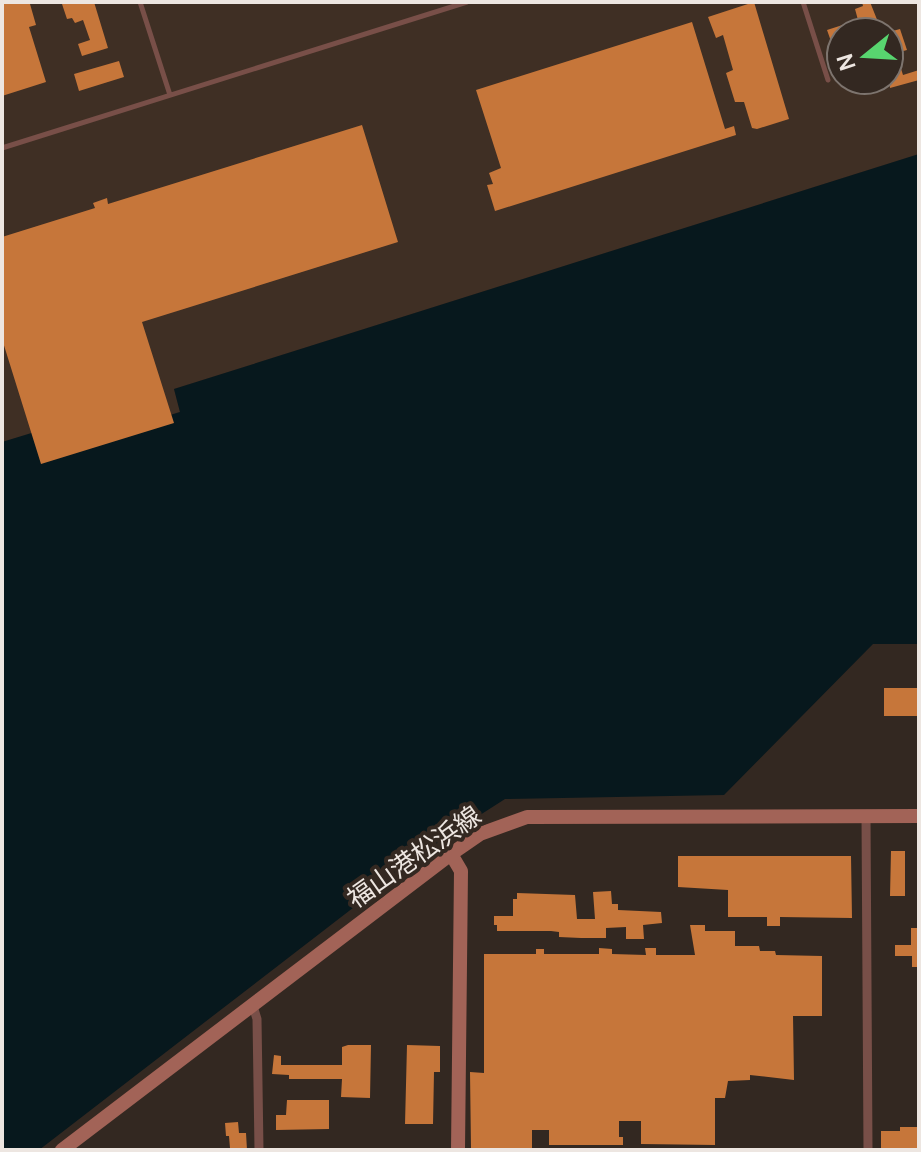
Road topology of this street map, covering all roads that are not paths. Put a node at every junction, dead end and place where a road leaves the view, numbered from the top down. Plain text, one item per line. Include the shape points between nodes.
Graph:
1 (140, 2) edge
2 (467, 2) edge
3 (803, 2) edge
4 (825, 71) edge
5 (170, 95) junction
6 (2, 148) edge
7 (866, 816) junction
8 (919, 816) edge
9 (451, 854) junction
10 (253, 1006) junction
11 (62, 1150) edge
12 (259, 1150) edge
13 (458, 1150) edge
14 (868, 1150) edge

1 - 5 lane
2 - 5 lane
3 - 4 lane
5 - 6 lane
7 - 8 main road, 福山港松浜線
7 - 9 main road, 福山港松浜線 via 527,817 480,834
7 - 14 street
9 - 10 main road, 福山港松浜線
9 - 13 main road via 461,871
10 - 11 main road, 福山港松浜線
10 - 12 street

